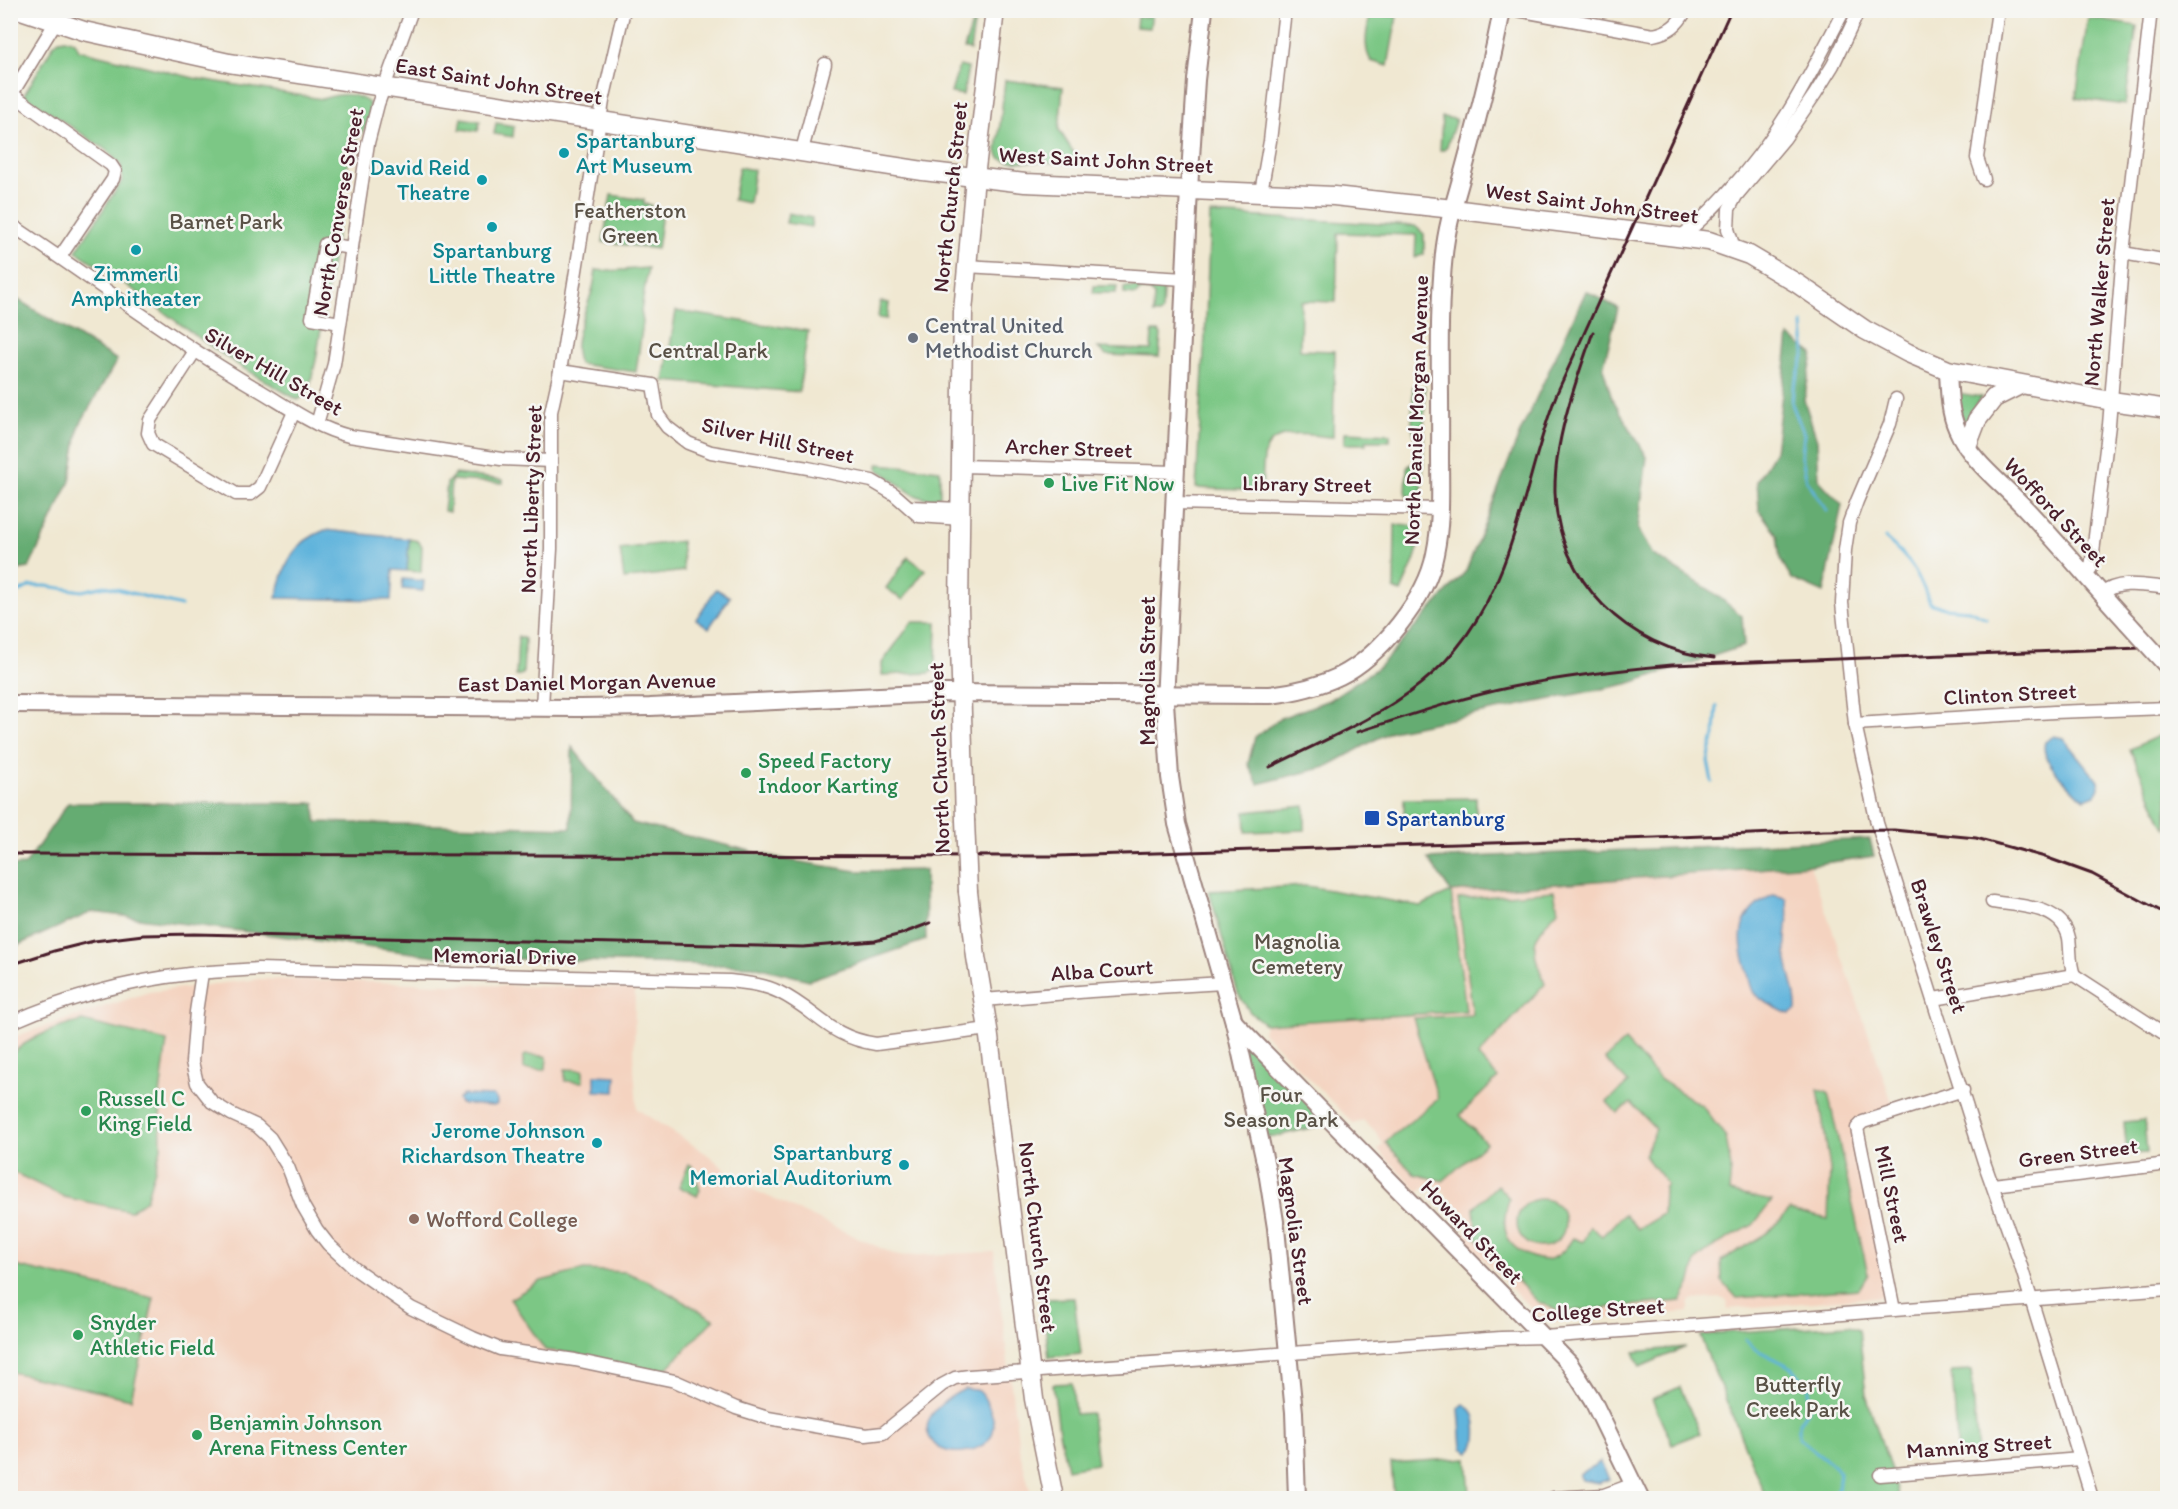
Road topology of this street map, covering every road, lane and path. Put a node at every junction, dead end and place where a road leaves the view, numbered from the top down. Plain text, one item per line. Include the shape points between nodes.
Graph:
1 (21, 10) edge
2 (412, 10) edge
3 (624, 10) edge
4 (1204, 10) edge
5 (1285, 10) edge
6 (1502, 10) edge
7 (1517, 10) edge
8 (1686, 10) edge
9 (1844, 10) edge
10 (1859, 10) edge
11 (1998, 10) edge
12 (2151, 10) edge
13 (991, 12) edge
14 (60, 16) edge
15 (825, 64) dead end
16 (385, 87) junction
17 (11, 95) edge
18 (601, 121) junction
19 (801, 154) junction
20 (975, 177) junction
21 (1984, 179) dead end
22 (1189, 189) junction
23 (1261, 192) junction
24 (1452, 209) junction
25 (10, 224) edge
26 (1680, 237) junction
27 (352, 248) junction
28 (1734, 248) junction
29 (2123, 254) junction
30 (60, 257) junction
31 (2168, 261) edge
32 (966, 266) junction
33 (1185, 279) junction
34 (340, 323) junction
35 (195, 351) junction
36 (1948, 370) junction
37 (560, 371) junction
38 (2020, 385) junction
39 (1896, 399) dead end
40 (2110, 402) junction
41 (2168, 409) edge
42 (294, 412) junction
43 (317, 424) junction
44 (1967, 446) junction
45 (550, 461) junction
46 (962, 466) junction
47 (1175, 472) junction
48 (1174, 504) junction
49 (909, 507) junction
50 (1439, 508) junction
51 (961, 514) junction
52 (2085, 575) junction
53 (2168, 588) edge
54 (2102, 594) junction
55 (2168, 667) edge
56 (960, 693) junction
57 (1165, 694) junction
58 (10, 704) edge
59 (542, 707) junction
60 (2168, 708) edge
61 (1855, 724) junction
62 (1992, 902) dead end
63 (202, 973) junction
64 (2074, 975) junction
65 (1223, 983) junction
66 (1934, 999) junction
67 (984, 1000) junction
68 (10, 1023) edge
69 (1234, 1023) junction
70 (988, 1029) junction
71 (2168, 1036) edge
72 (1963, 1090) junction
73 (2168, 1164) edge
74 (1993, 1185) junction
75 (2168, 1289) edge
76 (2031, 1299) junction
77 (1894, 1310) junction
78 (1544, 1337) junction
79 (1288, 1353) junction
80 (1031, 1373) junction
81 (2080, 1459) junction
82 (1880, 1475) dead end
83 (1637, 1491) edge
84 (1054, 1498) edge
85 (1297, 1498) edge
86 (1553, 1498) edge
87 (2092, 1498) edge

1 - 14 main road, East Saint John Street
2 - 16 street, North Converse Street
3 - 18 street, North Liberty Street
4 - 22 street, Magnolia Street
5 - 23 street
6 - 24 street, North Daniel Morgan Avenue
7 - 8 street via 1653,35 1670,29
9 - 26 street via 1795,104 1760,156 1699,224
10 - 28 street via 1833,65 1810,101 1729,209 1728,228
11 - 21 street via 1977,158
12 - 29 street, North Walker Street
13 - 20 main road, North Church Street
14 - 16 main road, East Saint John Street via 84,31 229,63
14 - 17 street
15 - 19 street
16 - 18 main road, East Saint John Street
16 - 27 street, North Converse Street via 368,143
17 - 30 street via 91,149 114,171
18 - 19 main road, East Saint John Street
18 - 37 street, North Liberty Street
19 - 20 main road, East Saint John Street
20 - 22 main road, West Saint John Street via 1025,183
20 - 32 main road, North Church Street
22 - 23 main road, West Saint John Street
22 - 33 street, Magnolia Street
23 - 24 main road, West Saint John Street
24 - 26 main road, West Saint John Street
24 - 50 street, North Daniel Morgan Avenue via 1443,265
25 - 30 street, Silver Hill Street
26 - 28 main road, West Saint John Street
27 - 34 street, North Converse Street
27 - 34 street via 325,244 312,318
28 - 36 main road, West Saint John Street via 1798,284 1865,330
29 - 31 street
29 - 40 street, North Walker Street
30 - 35 street, Silver Hill Street
32 - 33 street
32 - 46 main road, North Church Street
33 - 47 street, Magnolia Street
34 - 43 street, North Converse Street via 334,364
35 - 42 street, Silver Hill Street
35 - 42 street via 150,420 148,433 153,444 236,494 251,494 260,487
36 - 38 main road, West Saint John Street
36 - 44 street, Wofford Street via 1953,416
37 - 45 street, North Liberty Street via 551,412
37 - 49 street, Silver Hill Street via 653,385 658,416 688,443 711,452 872,482
38 - 40 main road, West Saint John Street
38 - 44 main road via 1994,398 1977,420
39 - 61 street, Brawley Street via 1890,424 1857,501 1845,550 1842,603
40 - 41 main road, West Saint John Street
40 - 52 street, North Walker Street via 2091,568
42 - 43 street, Silver Hill Street
43 - 45 street, Silver Hill Street via 349,436 501,459
44 - 52 street, Wofford Street
45 - 59 street, North Liberty Street via 551,549
46 - 47 street, Archer Street
46 - 51 main road, North Church Street
47 - 48 street, Magnolia Street
48 - 50 street, Library Street
48 - 57 street, Magnolia Street
49 - 51 street
49 - 51 street, Silver Hill Street via 919,516
50 - 57 street, North Daniel Morgan Avenue via 1435,554 1422,589 1397,627 1376,649 1341,675 1306,690 1270,695
51 - 56 main road, North Church Street
52 - 54 street, Wofford Street
53 - 54 street via 2120,584
54 - 55 street, Wofford Street, bridge
56 - 57 street, East Daniel Morgan Avenue
56 - 59 street, East Daniel Morgan Avenue via 650,707
56 - 67 main road, North Church Street, bridge via 968,892
57 - 65 street, Magnolia Street via 1176,815
58 - 59 street, East Daniel Morgan Avenue
60 - 61 street, Clinton Street
61 - 66 street, Brawley Street via 1877,823
62 - 64 street via 2055,915 2068,936
63 - 68 street, Memorial Drive via 107,990
63 - 70 street, Memorial Drive via 258,969 729,981 777,991 833,1030 861,1042 876,1044
63 - 80 street, College Street via 192,1062 197,1083 212,1102 257,1126 270,1138 317,1230 341,1257 383,1290 431,1318 500,1349 675,1381 768,1418 872,1436 883,1433 942,1384 955,1378
64 - 66 street
64 - 71 street
65 - 67 street, Alba Court
65 - 69 street, Magnolia Street
66 - 72 street, Brawley Street
67 - 70 main road, North Church Street
69 - 78 street, Howard Street
69 - 79 street, Magnolia Street via 1272,1205
70 - 80 main road, North Church Street
72 - 74 street, Brawley Street
72 - 77 street, Mill Street via 1863,1122 1857,1128
73 - 74 street, Green Street
74 - 76 street, Brawley Street
75 - 76 street, College Street
76 - 77 street, College Street
76 - 81 street, Brawley Street
77 - 78 street, College Street
78 - 79 street, College Street
78 - 83 street, Howard Street via 1586,1387
79 - 80 street, College Street
79 - 85 street, Magnolia Street
80 - 84 main road, North Church Street
81 - 82 street, Manning Street
81 - 87 street, Brawley Street
83 - 86 street

